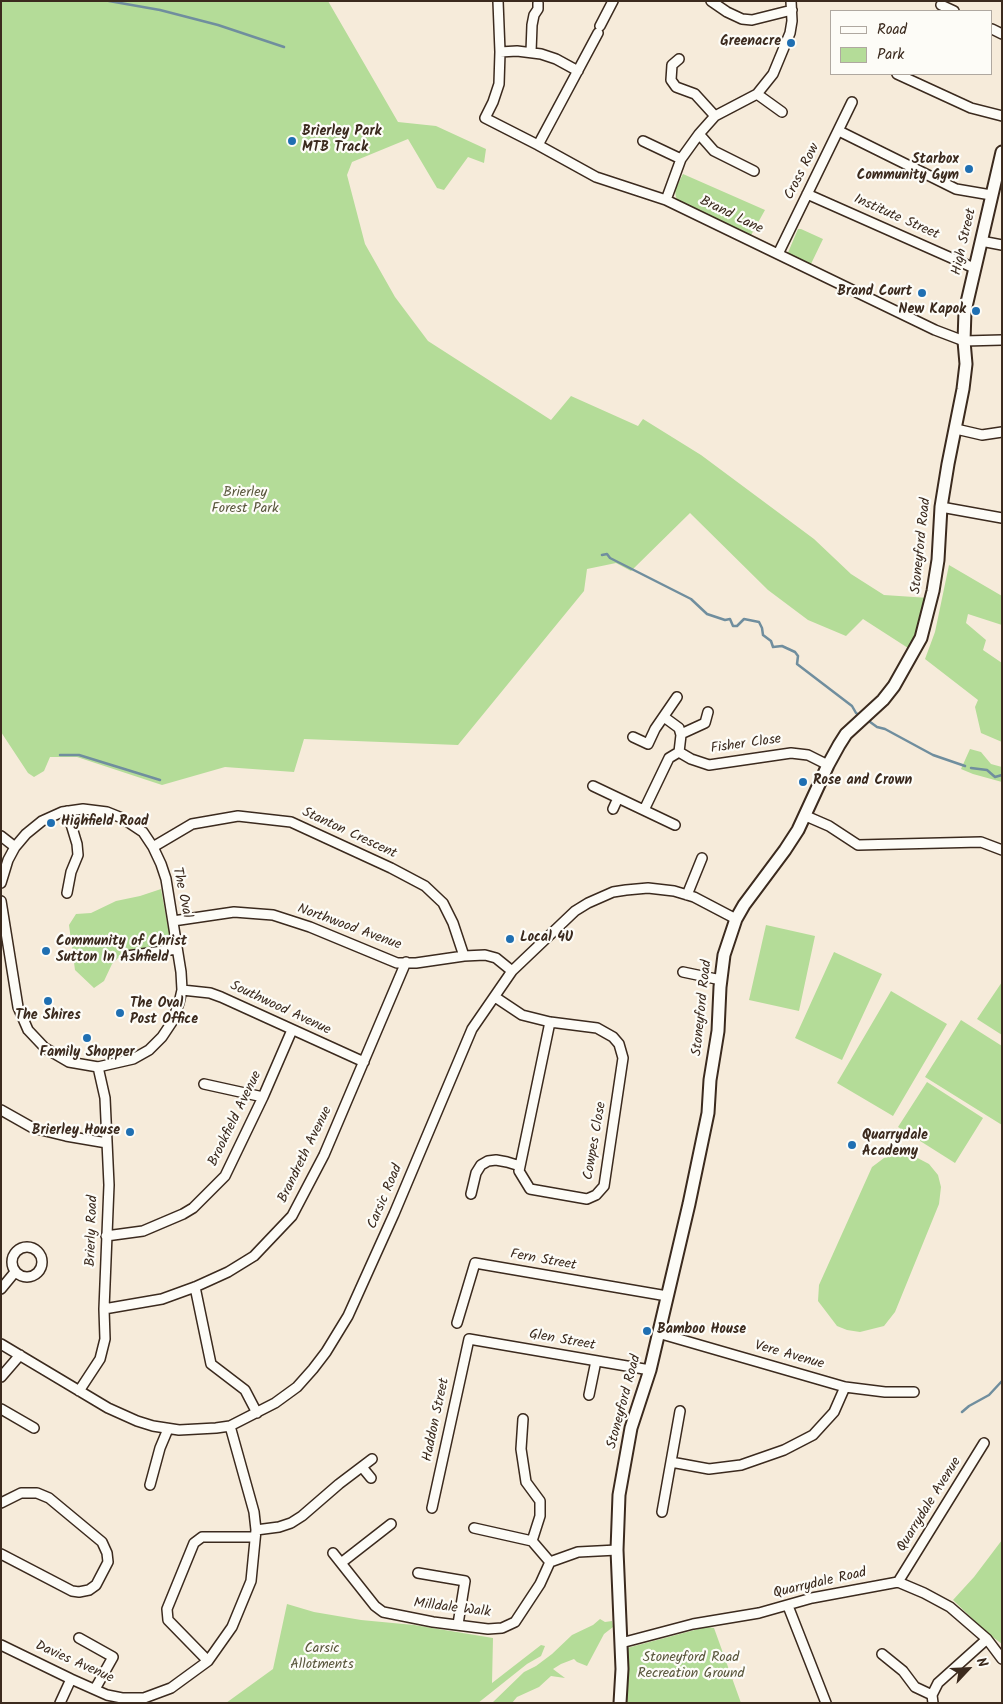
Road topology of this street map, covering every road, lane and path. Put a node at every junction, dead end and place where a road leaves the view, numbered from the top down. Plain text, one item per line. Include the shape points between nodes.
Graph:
1 (498, 1) edge
2 (613, 1) edge
3 (711, 1) edge
4 (538, 3) dead end
5 (791, 5) edge
6 (941, 5) dead end
7 (952, 10) edge
8 (500, 52) junction
9 (531, 52) junction
10 (679, 59) dead end
11 (578, 72) junction
12 (899, 75) edge
13 (757, 94) junction
14 (852, 102) dead end
15 (782, 112) dead end
16 (715, 116) junction
17 (1002, 116) edge
18 (839, 131) junction
19 (699, 134) junction
20 (643, 141) dead end
21 (538, 145) junction
22 (1002, 152) edge
23 (681, 159) junction
24 (754, 171) dead end
25 (807, 194) junction
26 (992, 196) junction
27 (666, 200) junction
28 (980, 241) junction
29 (1002, 245) edge
30 (778, 254) junction
31 (974, 268) junction
32 (1002, 340) edge
33 (964, 341) junction
34 (956, 430) junction
35 (1002, 432) edge
36 (941, 507) junction
37 (1002, 518) edge
38 (677, 697) dead end
39 (708, 712) dead end
40 (664, 717) junction
41 (681, 734) junction
42 (633, 737) dead end
43 (679, 752) junction
44 (828, 765) junction
45 (593, 786) dead end
46 (618, 798) junction
47 (613, 809) dead end
48 (644, 810) junction
49 (67, 811) junction
50 (806, 816) junction
51 (676, 825) dead end
52 (1, 836) edge
53 (15, 847) junction
54 (153, 847) junction
55 (1002, 850) edge
56 (702, 858) dead end
57 (1, 883) edge
58 (67, 893) dead end
59 (687, 895) junction
60 (1, 901) edge
61 (736, 919) junction
62 (173, 921) junction
63 (178, 949) junction
64 (127, 956) dead end
65 (464, 956) junction
66 (6, 959) edge
67 (406, 962) junction
68 (512, 971) junction
69 (683, 972) dead end
70 (721, 980) junction
71 (182, 990) junction
72 (495, 997) junction
73 (550, 1022) junction
74 (292, 1030) junction
75 (364, 1062) junction
76 (98, 1067) junction
77 (204, 1084) dead end
78 (263, 1097) junction
79 (1, 1110) edge
80 (107, 1144) junction
81 (520, 1166) junction
82 (471, 1194) dead end
83 (106, 1236) junction
84 (16, 1272) dead end
85 (195, 1287) junction
86 (1, 1288) edge
87 (667, 1296) junction
88 (104, 1309) junction
89 (457, 1322) dead end
90 (658, 1333) junction
91 (469, 1339) joint
92 (1, 1344) edge
93 (20, 1355) junction
94 (596, 1360) junction
95 (650, 1370) junction
96 (1, 1377) edge
97 (845, 1387) junction
98 (79, 1391) junction
99 (914, 1392) dead end
100 (589, 1395) dead end
101 (1, 1409) edge
102 (680, 1411) dead end
103 (257, 1413) junction
104 (523, 1419) dead end
105 (230, 1426) junction
106 (34, 1428) dead end
107 (168, 1429) junction
108 (984, 1443) dead end
109 (372, 1459) dead end
110 (671, 1462) junction
111 (362, 1467) junction
112 (370, 1478) dead end
113 (150, 1485) dead end
114 (1, 1503) edge
115 (432, 1508) dead end
116 (662, 1512) dead end
117 (391, 1524) dead end
118 (474, 1528) dead end
119 (255, 1534) junction
120 (532, 1541) junction
121 (617, 1550) junction
122 (333, 1553) dead end
123 (1, 1554) edge
124 (550, 1562) junction
125 (341, 1563) junction
126 (418, 1574) dead end
127 (898, 1582) junction
128 (788, 1606) junction
129 (458, 1624) junction
130 (79, 1638) dead end
131 (987, 1639) junction
132 (621, 1643) junction
133 (1, 1645) edge
134 (882, 1654) dead end
135 (1002, 1659) edge
136 (208, 1661) junction
137 (71, 1679) junction
138 (95, 1689) junction
139 (933, 1699) edge
140 (60, 1703) edge
141 (620, 1703) edge
142 (826, 1703) edge

1 - 8 street
2 - 11 street
3 - 5 street via 742,19 752,20
4 - 9 street via 532,25
5 - 13 street via 792,21 787,42 773,74
6 - 7 street
8 - 9 street
8 - 21 street, Brand Lane via 498,84 485,118
9 - 11 street via 551,57
10 - 16 street via 672,65 672,80 676,87 695,94
11 - 21 street
12 - 17 street via 971,108
13 - 15 street
13 - 16 street
14 - 18 street, Cross Row
16 - 19 street
18 - 25 street, Cross Row
18 - 26 street via 956,189
19 - 23 street
19 - 24 street via 714,151
20 - 23 street
21 - 27 street, Brand Lane via 596,177
22 - 26 main road, High Street
23 - 27 street
25 - 30 street, Cross Row
25 - 31 street, Institute Street
26 - 28 main road, High Street
27 - 30 street, Brand Lane
28 - 29 street
28 - 31 main road, High Street
30 - 33 street, Brand Lane
31 - 33 main road, High Street via 965,311
32 - 33 street
33 - 34 main road, Stoneyford Road via 966,364
34 - 35 street via 982,435
34 - 36 main road, Stoneyford Road
36 - 37 street
36 - 44 main road, Stoneyford Road via 938,560 921,638 894,686 838,745
38 - 40 street
39 - 41 street via 705,723
40 - 41 street via 679,728
40 - 42 street via 648,744
41 - 43 street
43 - 44 street, Fisher Close via 708,764 800,753
43 - 48 street via 669,758
44 - 50 main road, Stoneyford Road
45 - 46 street
46 - 47 street
46 - 48 street
48 - 51 street
49 - 53 street, The Oval via 34,826
49 - 54 street, The Oval via 96,810 122,818 142,832
49 - 58 street via 78,855
50 - 55 street via 829,826 858,846 981,842
50 - 61 main road, Stoneyford Road via 786,850
52 - 53 street
53 - 57 street, The Oval
54 - 62 street, The Oval via 166,879
54 - 65 street, Stanton Crescent via 192,824 238,816 291,822 425,886 443,903
56 - 59 street
59 - 61 street, Carsic Road
59 - 68 street, Carsic Road via 662,889 637,889 600,897 575,911
60 - 66 street, The Oval
61 - 70 main road, Stoneyford Road via 724,955
62 - 63 street, The Oval
62 - 67 street, Northwood Avenue via 234,912 273,915 397,963
63 - 64 street
63 - 71 street, The Oval
65 - 67 street, Northwood Avenue
65 - 68 street, Northwood Avenue via 496,958
66 - 76 street, The Oval via 18,1007 28,1030 60,1058
67 - 75 street, Brandreth Avenue
68 - 72 street, Carsic Road
69 - 70 street
70 - 87 main road, Stoneyford Road via 708,1113
71 - 74 street, Southwood Avenue via 210,993
71 - 76 street, The Oval via 172,1022 152,1048 133,1059
72 - 73 street, Cowpes Close via 522,1015
72 - 103 street, Carsic Road via 472,1029 348,1316 326,1352 297,1387
73 - 81 street
73 - 81 street, Cowpes Close via 596,1028 619,1044 624,1058 604,1186 596,1195 587,1198 530,1189 519,1171
74 - 75 street, Southwood Avenue
74 - 78 street, Brookfield Avenue
75 - 85 street, Brandreth Avenue via 324,1155 292,1216 254,1256
76 - 80 street, Brierly Road via 105,1098
77 - 78 street
78 - 83 street, Brookfield Avenue via 225,1176 193,1208 143,1231
79 - 80 street via 34,1128
80 - 83 street, Brierly Road
81 - 82 street via 488,1161 476,1173
83 - 88 street, Brierly Road
84 - 86 street
85 - 88 street, Brandreth Avenue via 162,1299
85 - 103 street via 210,1364 245,1390
87 - 89 street, Fern Street via 475,1263
87 - 90 main road, Stoneyford Road
88 - 98 street, Brierly Road via 105,1339 100,1359
90 - 95 main road, Stoneyford Road
90 - 97 street, Vere Avenue
91 - 94 street, Glen Street
91 - 115 street, Haddon Street
92 - 93 street, Carsic Road
93 - 96 street
93 - 98 street, Carsic Road
94 - 95 street, Glen Street
94 - 100 street
95 - 121 main road, Stoneyford Road via 630,1437 619,1496
97 - 99 street, Vere Avenue
97 - 110 street via 834,1412 813,1435 784,1450 741,1465 709,1469
98 - 107 street, Carsic Road via 136,1421
101 - 106 street
102 - 110 street
103 - 105 street, Carsic Road
104 - 120 street via 521,1449 526,1482 540,1502 540,1516
105 - 107 street, Carsic Road
105 - 119 street, Davies Avenue via 254,1512
107 - 113 street
108 - 127 street, Quarrydale Avenue
109 - 111 street
110 - 116 street
111 - 112 street
111 - 119 street via 291,1523
114 - 123 street via 21,1493 37,1493 48,1498 102,1542 108,1562 96,1585 80,1592 72,1591
117 - 125 street
118 - 120 street
119 - 136 street, Davies Avenue via 251,1581 232,1626
119 - 136 street via 202,1537 194,1543 167,1609 168,1620
120 - 124 street
121 - 124 street via 578,1552
121 - 132 main road, Stoneyford Road
122 - 125 street, Milldale Walk
124 - 129 street, Milldale Walk via 515,1622 502,1628 488,1629
125 - 129 street, Milldale Walk via 383,1612
126 - 129 street via 465,1581
127 - 128 street, Quarrydale Road via 812,1598
127 - 131 street via 950,1607
128 - 132 street, Quarrydale Road via 728,1620 693,1624
128 - 142 street
130 - 138 street via 113,1657
131 - 135 street
131 - 139 street via 938,1683
132 - 141 main road, Stoneyford Road
133 - 137 street, Davies Avenue
134 - 139 street via 915,1687
136 - 138 street, Davies Avenue via 171,1688 144,1698 122,1698
137 - 138 street, Davies Avenue
137 - 140 street

